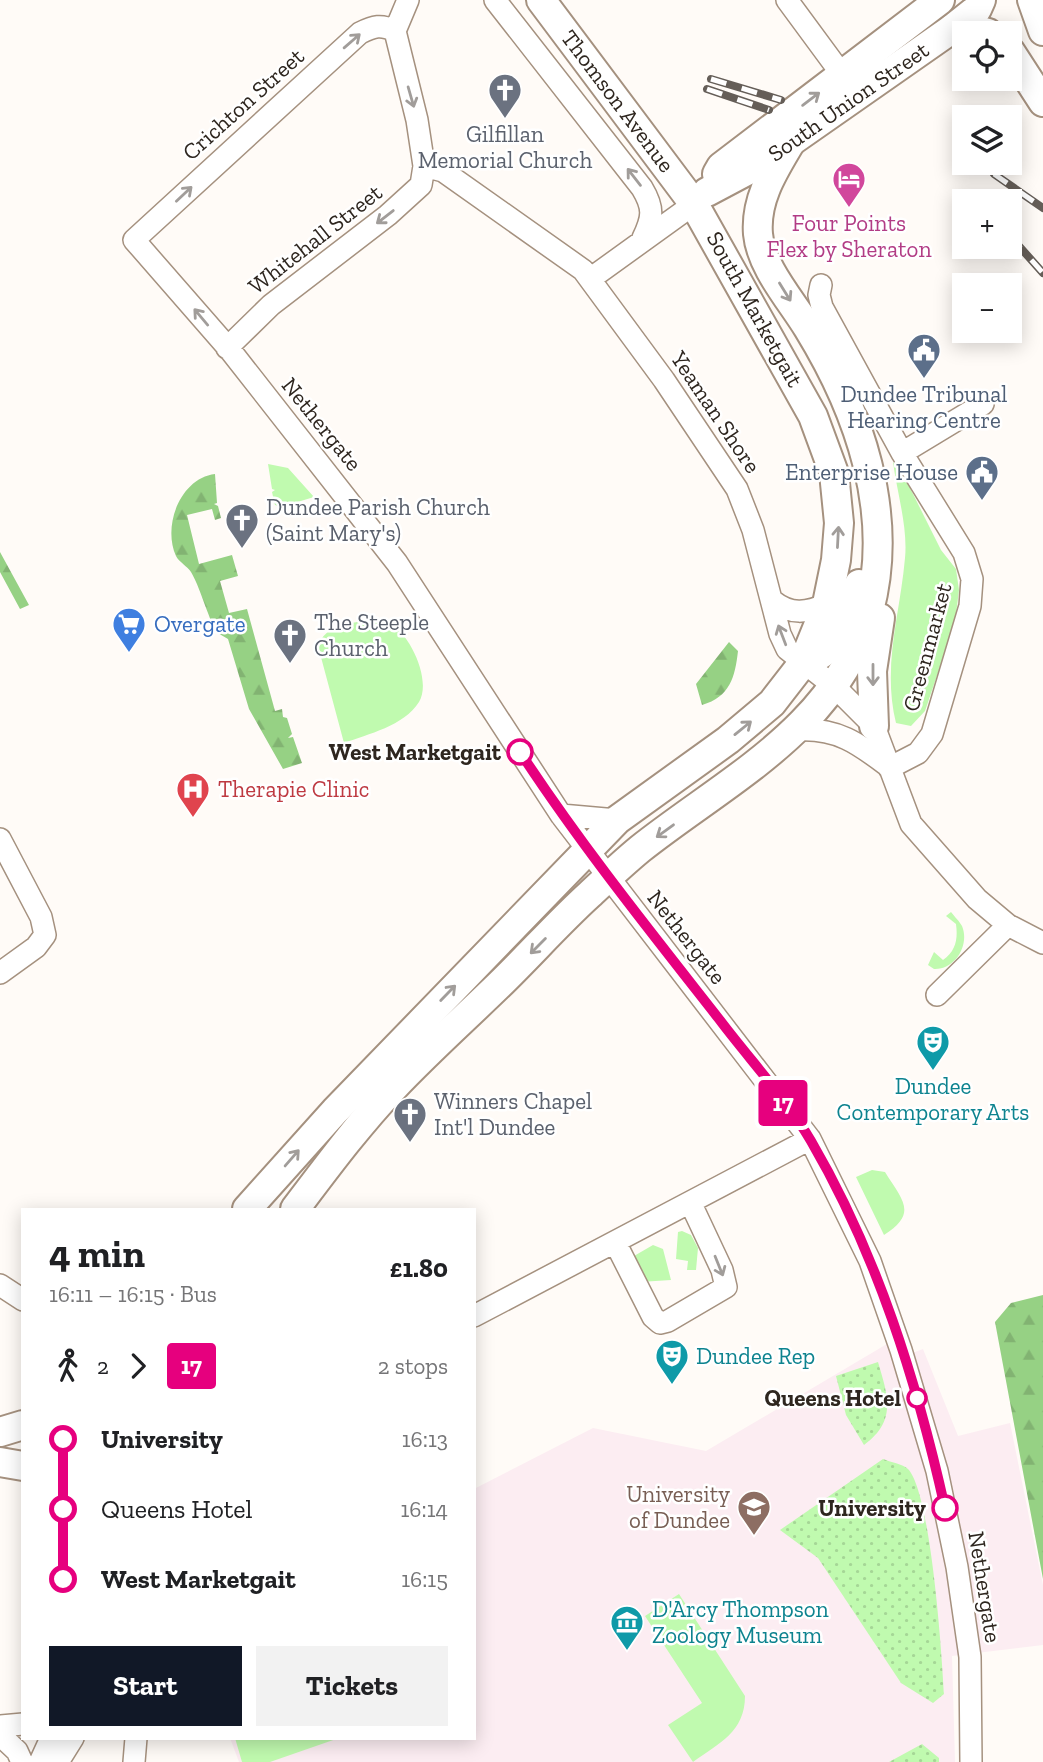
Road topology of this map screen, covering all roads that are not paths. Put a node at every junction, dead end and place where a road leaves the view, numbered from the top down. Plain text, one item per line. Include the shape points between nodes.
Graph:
1 (408, 0) edge
2 (495, 0) edge
3 (541, 0) edge
4 (787, 0) edge
5 (940, 0) edge
6 (981, 0) edge
7 (1032, 1) edge
8 (951, 29) joint
9 (395, 31) junction
10 (1043, 31) edge
11 (1022, 70) edge
12 (843, 76) junction
13 (1043, 102) edge
14 (792, 140) junction
15 (424, 166) junction
16 (700, 198) junction
17 (643, 238) junction
18 (134, 240) joint
19 (590, 279) junction
20 (821, 285) dead end
21 (227, 348) junction
22 (983, 404) dead end
23 (902, 453) junction
24 (877, 559) junction
25 (772, 601) junction
26 (827, 604) junction
27 (803, 663) junction
28 (835, 687) junction
29 (874, 726) junction
30 (798, 730) junction
31 (889, 768) junction
32 (561, 815) junction
33 (617, 820) junction
34 (0, 839) edge
35 (588, 850) junction
36 (608, 877) junction
37 (1008, 925) junction
38 (1043, 943) edge
39 (0, 973) edge
40 (937, 995) dead end
41 (810, 1139) junction
42 (691, 1205) junction
43 (248, 1208) edge
44 (296, 1208) edge
45 (616, 1244) junction
46 (0, 1285) edge
47 (21, 1299) edge
48 (476, 1315) edge
49 (21, 1426) edge
50 (0, 1432) edge
51 (0, 1462) edge
52 (21, 1466) edge
53 (21, 1724) edge
54 (0, 1726) edge
55 (0, 1735) edge
56 (50, 1740) edge
57 (72, 1740) edge
58 (136, 1740) edge
59 (22, 1762) edge
60 (40, 1762) edge
61 (58, 1762) edge
62 (134, 1762) edge
63 (971, 1762) edge

1 - 9 street
17 -> 2 street via 653,205
3 - 16 main road, Thomson Avenue
4 - 12 street
5 - 12 main road, South Union Street
6 - 8 main road, South Union Street via 977,9
7 - 10 main road
8 - 14 main road, South Union Street
9 -> 15 street
18 -> 9 street, Crichton Street via 360,33 373,26
11 - 13 main road
16 -> 12 main road, South Union Street via 721,167
14 - 16 main road, South Union Street
14 -> 24 main road, South Marketgait via 762,193 758,235 763,255 847,402 870,468
15 - 19 street, Yeaman Shore via 443,171 562,253
15 -> 21 street, Whitehall Street via 417,191 271,305
16 - 17 street
26 -> 16 main road, South Marketgait via 839,523 834,474 813,416
17 - 19 street
21 -> 18 street, Nethergate
19 - 25 street, Yeaman Shore via 737,489
20 - 23 street, Greenmarket via 822,307
21 - 32 street, Nethergate via 397,563
22 - 23 street
23 - 31 street, Greenmarket via 964,553 972,579 970,606 932,733 918,753
24 - 27 main road via 861,580 836,640 822,656
24 - 28 main road via 869,610
24 -> 29 main road via 880,613 872,671
25 - 26 street via 792,612
27 -> 25 street, Yeaman Shore via 787,649
26 - 27 main road
27 - 28 street, Greenmarket
33 -> 27 main road via 755,718
28 - 29 street, Greenmarket
28 - 30 main road
29 - 31 street, Greenmarket
30 - 31 street, Greenmarket via 832,731 854,739
30 -> 36 main road
31 - 37 street, Greenmarket via 911,824 977,899
32 - 33 street
32 - 35 street, Nethergate
33 - 35 main road
34 - 39 street via 41,917 45,935
35 - 36 street, Nethergate
43 -> 35 main road via 344,1101
36 - 41 street, Nethergate
36 -> 44 main road via 394,1087
37 - 38 street, Greenmarket
37 - 40 street
41 - 42 street
41 - 63 street, Nethergate via 870,1261 924,1421 957,1567 970,1657
42 - 45 street
42 -> 45 street via 726,1287 668,1321 660,1324 653,1317
45 - 48 street
46 - 47 street
49 - 50 main road
51 - 52 main road
53 - 54 street
55 - 59 street
56 - 60 street
57 - 61 street
58 - 62 street

